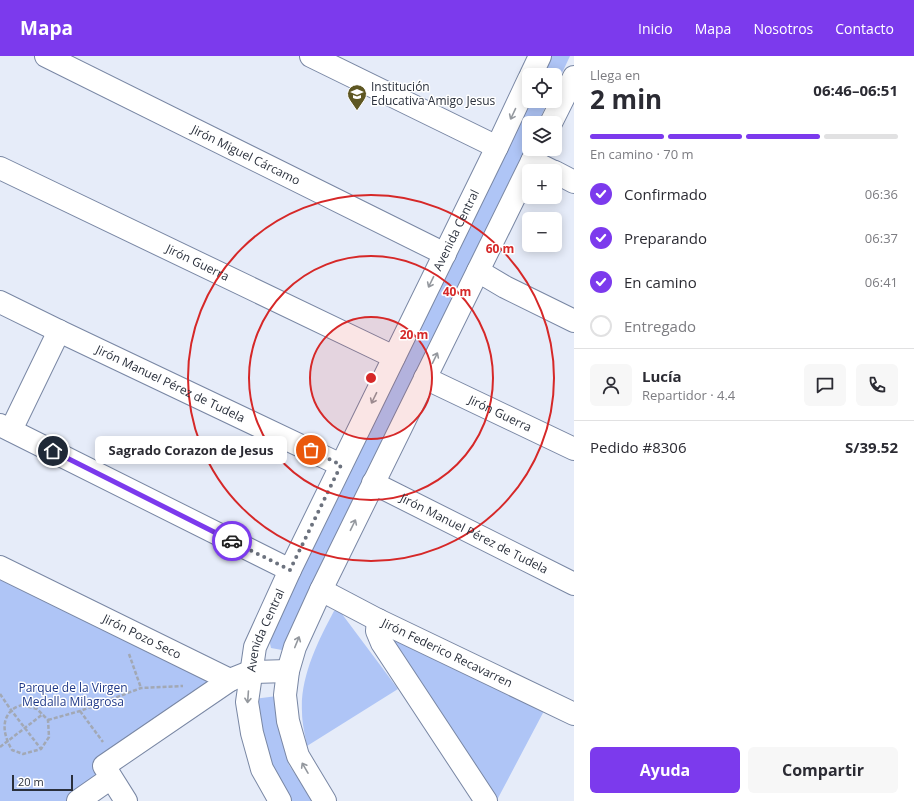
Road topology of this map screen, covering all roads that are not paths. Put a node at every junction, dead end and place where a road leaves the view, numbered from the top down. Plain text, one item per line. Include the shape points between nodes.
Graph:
1 (46, 56) edge
2 (311, 56) edge
3 (540, 56) edge
4 (534, 68) edge
5 (574, 77) edge
6 (522, 94) edge
7 (554, 116) edge
8 (497, 148) junction
9 (535, 156) edge
10 (536, 156) edge
11 (545, 164) edge
12 (0, 168) edge
13 (562, 176) edge
14 (574, 182) edge
15 (445, 254) junction
16 (478, 271) junction
17 (0, 302) edge
18 (574, 321) edge
19 (58, 331) junction
20 (394, 357) junction
21 (426, 378) junction
22 (5, 427) edge
23 (574, 449) edge
24 (341, 465) junction
25 (373, 483) junction
26 (0, 567) edge
27 (290, 570) junction
28 (574, 584) edge
29 (321, 590) junction
30 (378, 620) junction
31 (288, 671) junction
32 (250, 672) junction
33 (230, 680) junction
34 (574, 714) edge
35 (110, 767) junction
36 (78, 801) edge
37 (126, 801) edge
38 (280, 801) edge
39 (325, 801) edge
40 (486, 801) edge

1 - 15 street, Jirón Miguel Cárcamo
2 - 8 street
3 - 4 street
5 - 7 street
6 -> 8 street, Avenida Central
8 - 15 street, Avenida Central
9 - 16 street
10 - 11 street
12 - 20 street, Jirón Guerra
13 - 14 street
15 -> 20 street, Avenida Central
16 - 18 street
21 -> 16 street
17 - 19 street, Jirón Manuel Pérez de Tudela
19 - 22 street
19 - 24 street, Jirón Manuel Pérez de Tudela
20 -> 24 street, Avenida Central
21 - 23 street, Jirón Guerra
21 - 25 street
22 - 27 street
24 - 27 street, Avenida Central
25 - 28 street, Jirón Manuel Pérez de Tudela
29 -> 25 street
26 - 33 street, Jirón Pozo Seco
27 - 32 street, Avenida Central via 255,647
29 - 30 street, Jirón Federico Recavarren
31 -> 29 street via 295,647
30 - 34 street, Jirón Federico Recavarren
30 - 40 street via 377,631 382,642
31 - 32 street
39 -> 31 street via 298,756 288,721 285,695
32 - 33 street
32 -> 38 street, Avenida Central via 247,702 252,733 262,768
33 - 35 street
35 - 36 street
35 - 37 street

